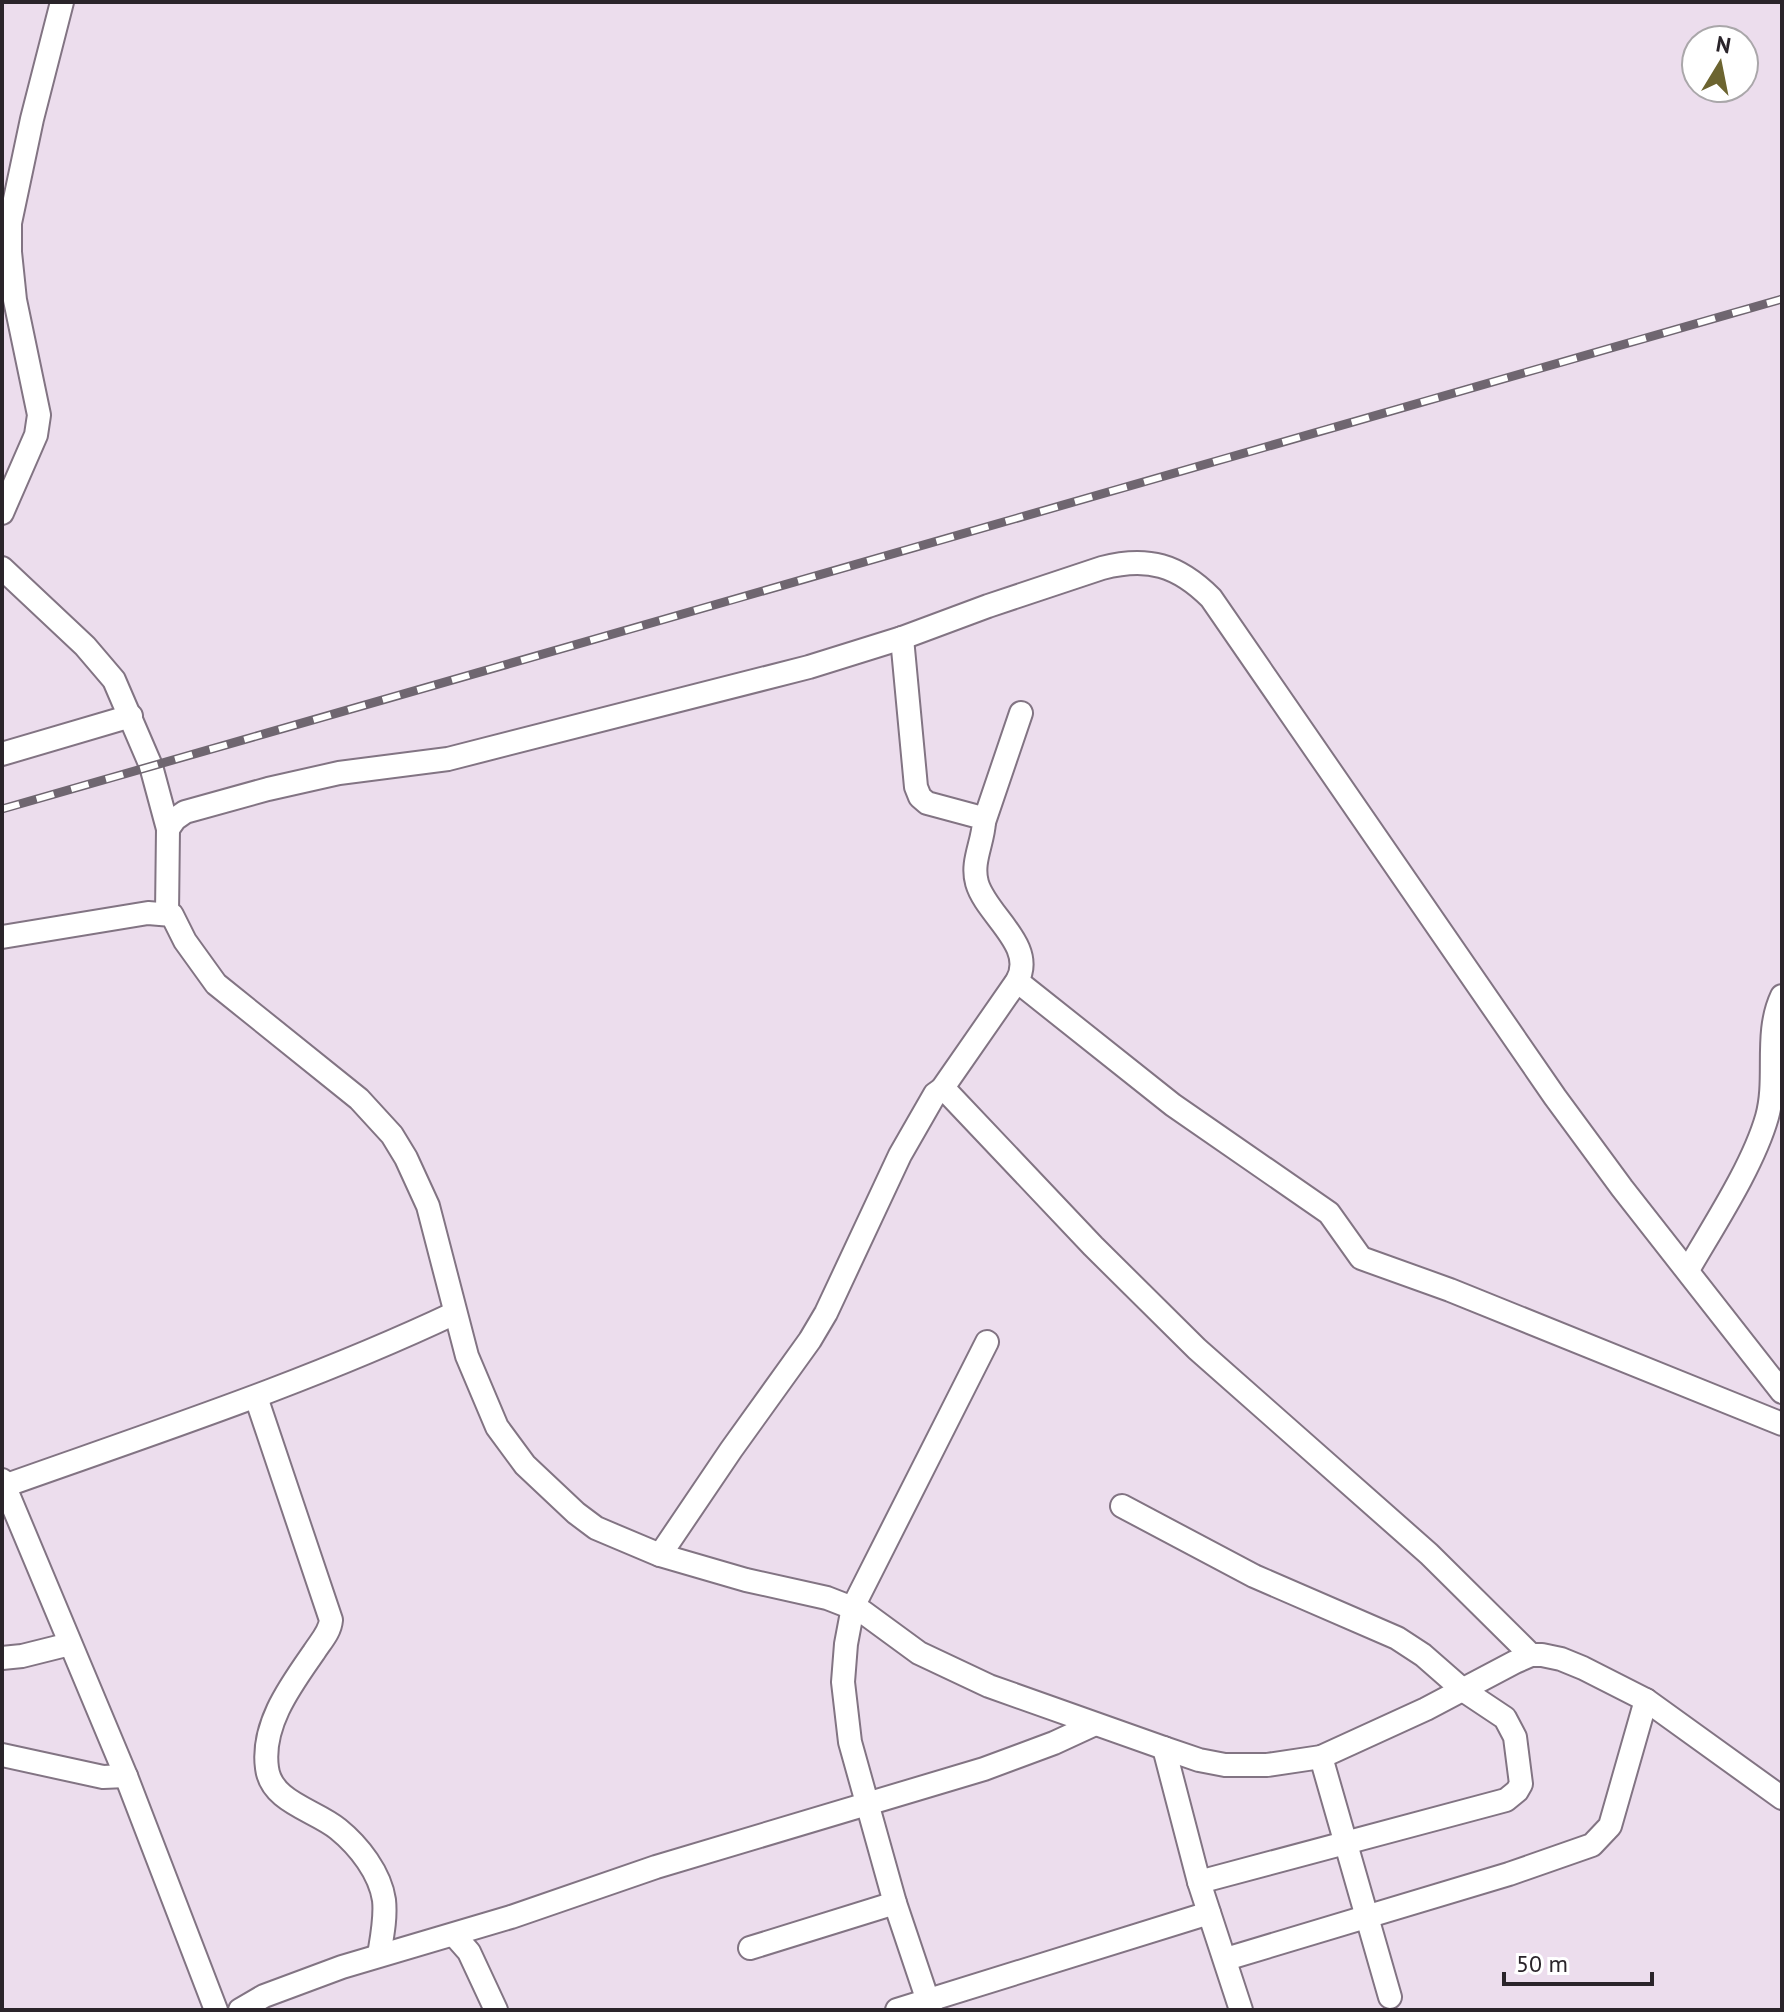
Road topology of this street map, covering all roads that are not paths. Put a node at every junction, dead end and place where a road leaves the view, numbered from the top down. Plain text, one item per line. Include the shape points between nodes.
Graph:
1 (62, 2) edge
2 (2, 513) edge
3 (2, 568) edge
4 (902, 638) junction
5 (1021, 713) dead end
6 (131, 716) junction
7 (2, 754) edge
8 (984, 822) junction
9 (168, 829) junction
10 (167, 913) junction
11 (2, 937) edge
12 (1017, 981) junction
13 (1782, 996) edge
14 (942, 1089) junction
15 (1688, 1270) junction
16 (455, 1313) junction
17 (987, 1342) dead end
18 (1782, 1392) edge
19 (256, 1397) junction
20 (1782, 1424) edge
21 (3, 1483) edge
22 (1122, 1506) dead end
23 (660, 1555) junction
24 (853, 1607) junction
25 (70, 1644) junction
26 (1531, 1655) junction
27 (2, 1658) edge
28 (1463, 1690) junction
29 (1646, 1700) junction
30 (1093, 1725) junction
31 (1164, 1748) junction
32 (2, 1755) edge
33 (1321, 1757) junction
34 (126, 1776) junction
35 (1782, 1798) edge
36 (866, 1803) junction
37 (1346, 1845) junction
38 (1199, 1882) junction
39 (895, 1903) junction
40 (1209, 1913) junction
41 (1367, 1918) junction
42 (454, 1935) junction
43 (750, 1948) dead end
44 (379, 1955) junction
45 (1226, 1959) junction
46 (1390, 1997) dead end
47 (929, 2005) edge
48 (216, 2010) edge
49 (240, 2010) edge
50 (496, 2010) edge
51 (897, 2010) edge
52 (1241, 2010) edge

1 - 2 street via 10,223 15,300 39,415 36,435
3 - 6 street via 100,661
4 - 8 street via 918,793 927,803
4 - 9 street via 809,667 436,762 339,773 207,804 185,812
4 - 15 street via 1125,562 1170,568 1203,590 1555,1097
5 - 8 street
6 - 7 street
6 - 9 street
8 - 12 street via 975,874 986,905 1023,960
9 - 10 street
10 - 11 street
10 - 16 street via 216,984 359,1099 392,1135 428,1206
12 - 14 street
12 - 20 street via 1173,1105 1329,1213 1361,1258
13 - 15 street via 1773,1028 1767,1116
14 - 23 street via 900,1155 810,1340
14 - 26 street via 1197,1349 1429,1554
15 - 18 street
16 - 19 street
16 - 23 street via 490,1414 525,1465 596,1528
17 - 24 street
19 - 21 street
19 - 44 street via 331,1620 274,1719 267,1771 281,1795 337,1828 372,1868 385,1910
21 - 25 street
22 - 28 street via 1254,1576 1397,1638
23 - 24 street
24 - 30 street via 935,1662
24 - 36 street via 843,1682 850,1742
25 - 27 street
25 - 34 street
26 - 28 street
26 - 29 street via 1572,1663
28 - 33 street
28 - 37 street via 1509,1723 1521,1778 1517,1791 1506,1800
29 - 35 street
29 - 41 street via 1610,1826 1600,1839
30 - 31 street
30 - 36 street via 984,1769
31 - 33 street via 1225,1765
31 - 38 street
32 - 34 street via 103,1777
33 - 37 street
34 - 48 street
36 - 39 street
36 - 42 street
37 - 38 street
37 - 41 street
38 - 40 street
39 - 43 street
39 - 47 street
40 - 45 street
40 - 47 street
41 - 45 street
41 - 46 street
42 - 44 street
42 - 50 street via 469,1952
44 - 49 street via 304,1980
45 - 52 street
47 - 51 street

